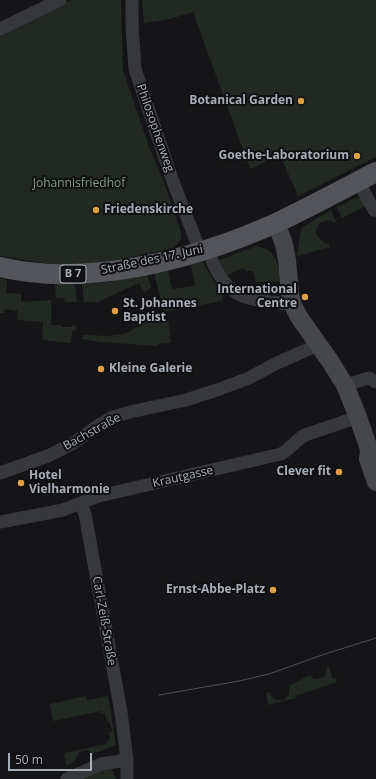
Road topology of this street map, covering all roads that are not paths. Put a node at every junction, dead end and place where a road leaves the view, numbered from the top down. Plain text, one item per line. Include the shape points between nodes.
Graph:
1 (60, 0) edge
2 (132, 0) edge
3 (0, 29) edge
4 (376, 172) edge
5 (358, 181) junction
6 (376, 210) edge
7 (276, 222) junction
8 (205, 254) junction
9 (0, 267) edge
10 (293, 305) junction
11 (318, 345) junction
12 (376, 382) edge
13 (345, 385) junction
14 (358, 417) junction
15 (373, 453) edge
16 (0, 473) edge
17 (376, 482) edge
18 (81, 504) junction
19 (0, 522) edge
20 (127, 760) junction
21 (66, 779) edge
22 (127, 779) edge

1 - 3 street
2 - 8 street, Philosophenweg via 135,69 172,179
4 - 5 main road, B 7
5 - 6 street
5 - 7 main road, B 7
7 - 8 main road, Straße des 17. Juni / B 7 via 226,242
7 - 10 main road via 284,244
8 - 9 main road, Straße des 17. Juni / B 7 via 72,274 19,272
8 - 10 street, Philosophenweg via 224,282 243,297
10 - 11 main road
11 - 13 main road
11 - 16 street, Bachstraße via 238,383 186,400 114,417 48,456
12 - 13 street via 369,378
13 - 14 main road
14 - 15 main road
14 - 18 street, Krautgasse via 306,435 280,454 100,496
15 - 17 main road via 368,459
18 - 19 street, Krautgasse
18 - 20 street, Carl-Zeiß-Straße via 85,514
20 - 21 street via 101,764
20 - 22 street, Carl-Zeiß-Straße

